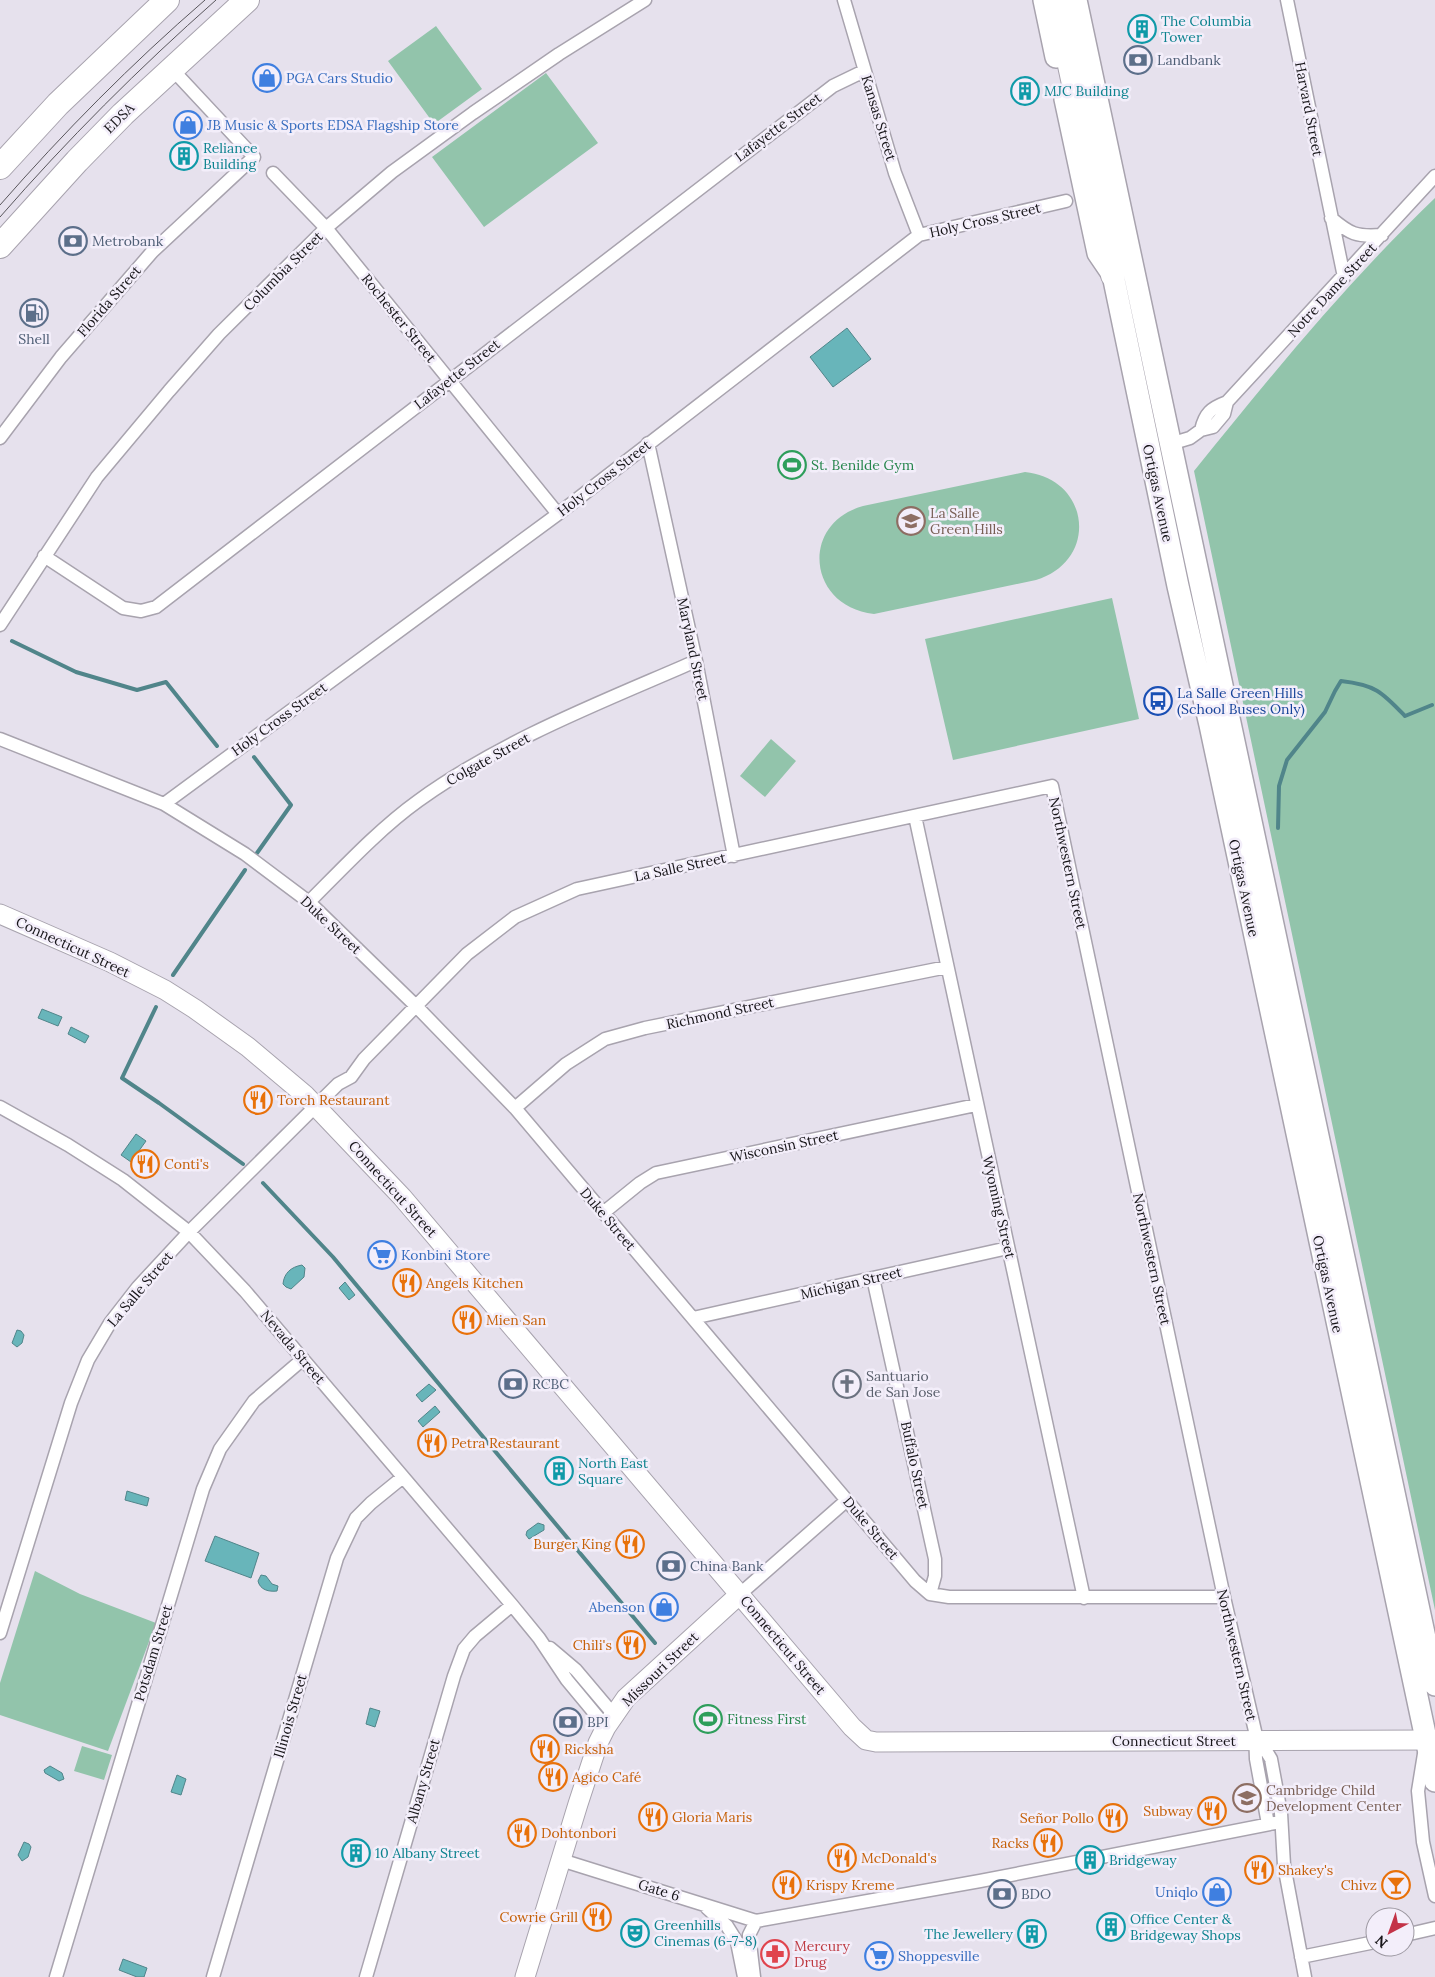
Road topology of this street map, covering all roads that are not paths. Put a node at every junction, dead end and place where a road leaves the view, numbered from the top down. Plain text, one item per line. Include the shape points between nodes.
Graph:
1 (166, 0) edge
2 (247, 0) edge
3 (645, 0) edge
4 (844, 0) edge
5 (1044, 0) edge
6 (1056, 0) edge
7 (1076, 0) edge
8 (1287, 0) edge
9 (171, 68) junction
10 (864, 71) junction
11 (0, 167) edge
12 (273, 173) dead end
13 (1435, 176) edge
14 (1066, 201) dead end
15 (1331, 218) junction
16 (326, 228) junction
17 (919, 235) junction
18 (1382, 236) junction
19 (0, 246) edge
20 (1114, 275) junction
21 (1344, 277) junction
22 (449, 380) junction
23 (0, 438) edge
24 (648, 443) junction
25 (1170, 444) junction
26 (558, 514) junction
27 (44, 556) junction
28 (0, 624) edge
29 (696, 661) junction
30 (0, 739) edge
31 (1052, 786) joint
32 (164, 804) junction
33 (915, 816) junction
34 (734, 856) junction
35 (309, 902) junction
36 (0, 914) edge
37 (947, 967) junction
38 (416, 1006) junction
39 (976, 1105) junction
40 (316, 1106) junction
41 (0, 1107) edge
42 (515, 1108) junction
43 (603, 1214) junction
44 (188, 1232) junction
45 (1008, 1248) junction
46 (872, 1278) junction
47 (693, 1318) junction
48 (303, 1359) junction
49 (404, 1477) junction
50 (847, 1500) junction
51 (740, 1594) junction
52 (930, 1594) junction
53 (1224, 1597) junction
54 (1084, 1598) junction
55 (512, 1606) junction
56 (0, 1633) edge
57 (1435, 1685) edge
58 (610, 1721) junction
59 (1257, 1738) junction
60 (1431, 1740) edge
61 (1435, 1781) edge
62 (1274, 1823) junction
63 (560, 1860) junction
64 (1435, 1896) edge
65 (703, 1904) junction
66 (756, 1921) junction
67 (1435, 1928) edge
68 (1415, 1933) edge
69 (1365, 1944) edge
70 (1301, 1957) junction
71 (56, 1977) edge
72 (213, 1977) edge
73 (366, 1977) edge
74 (525, 1977) edge
75 (744, 1977) edge
76 (754, 1977) edge
77 (1305, 1977) edge

1 - 11 highway via 58,104
2 - 9 highway, EDSA
3 - 16 street, Columbia Street via 473,113 392,172
4 - 10 street, Kansas Street
5 - 20 main road, Ortigas Avenue via 1098,253
6 - 20 highway
7 - 25 main road, Ortigas Avenue
8 - 15 street, Harvard Street
9 - 19 highway, EDSA via 77,161
9 - 23 street, Florida Street via 254,158 152,252 61,357
10 - 17 street, Kansas Street via 895,173
10 - 22 street, Lafayette Street via 833,86
12 - 16 street, Rochester Street
13 - 18 street, Notre Dame Street
14 - 17 street, Holy Cross Street
15 - 18 street via 1355,235
15 - 21 street, Harvard Street
16 - 22 street, Rochester Street
16 - 27 street, Columbia Street via 219,334 169,390 97,477
17 - 24 street, Holy Cross Street
18 - 21 street, Notre Dame Street
20 - 60 main road, Ortigas Avenue via 1178,586
21 - 25 street, Notre Dame Street via 1227,402 1224,414 1213,427
22 - 26 street, Rochester Street
22 - 27 street, Lafayette Street via 156,607 141,611 123,608
24 - 26 street, Holy Cross Street
24 - 29 street, Maryland Street
25 - 57 main road, Ortigas Avenue
26 - 32 street, Holy Cross Street
27 - 28 street, Columbia Street
29 - 34 street, Maryland Street
29 - 35 street, Colgate Street via 561,720 467,768 416,802
30 - 32 street, Duke Street
31 - 33 street, La Salle Street
31 - 53 street, Northwestern Street
32 - 35 street, Duke Street via 245,854
33 - 34 street, La Salle Street
33 - 37 street, Wyoming Street
34 - 38 street, La Salle Street via 577,889 515,917 467,954
35 - 38 street, Duke Street
36 - 40 street, Connecticut Street via 110,962 164,990 248,1047
37 - 39 street, Wyoming Street
37 - 42 street, Richmond Street via 645,1028 605,1040 566,1064
38 - 40 street, La Salle Street via 351,1076
38 - 42 street, Duke Street
39 - 43 street, Wisconsin Street via 656,1173
39 - 45 street, Wyoming Street
40 - 44 street, La Salle Street
40 - 51 street, Connecticut Street via 402,1197
41 - 44 street, Nevada Street via 122,1180
42 - 43 street, Duke Street
43 - 47 street, Duke Street
44 - 48 street, Nevada Street via 245,1291
44 - 56 street, La Salle Street via 110,1322 88,1360 71,1403
45 - 46 street, Michigan Street
45 - 54 street, Wyoming Street
46 - 47 street, Michigan Street
46 - 52 street, Buffalo Street via 935,1559
47 - 50 street, Duke Street
48 - 49 street, Nevada Street
48 - 71 street, Potsdam Street via 254,1402 220,1449 204,1489
49 - 55 street, Nevada Street
49 - 72 street, Illinois Street via 356,1518 337,1558
50 - 51 street, Missouri Street
50 - 52 street, Duke Street via 915,1581
51 - 58 street, Missouri Street via 626,1698
51 - 59 street, Connecticut Street via 866,1740
52 - 54 street via 949,1597
53 - 54 street
53 - 59 street, Northwestern Street
55 - 58 street, Nevada Street via 539,1638 566,1680
55 - 73 street, Albany Street via 464,1649
58 - 63 street, Missouri Street via 598,1743
59 - 60 street, Connecticut Street
59 - 62 street, Northwestern Street
60 - 61 main road, Ortigas Avenue
60 - 64 street via 1418,1791 1423,1842
62 - 66 street
62 - 70 street, Northwestern Street
63 - 65 street, Gate 6
63 - 74 street, Missouri Street
65 - 66 street, Gate 6
65 - 75 street via 727,1926 737,1942
66 - 76 street via 749,1935
67 - 68 street
69 - 70 street
70 - 77 street, Northwestern Street

